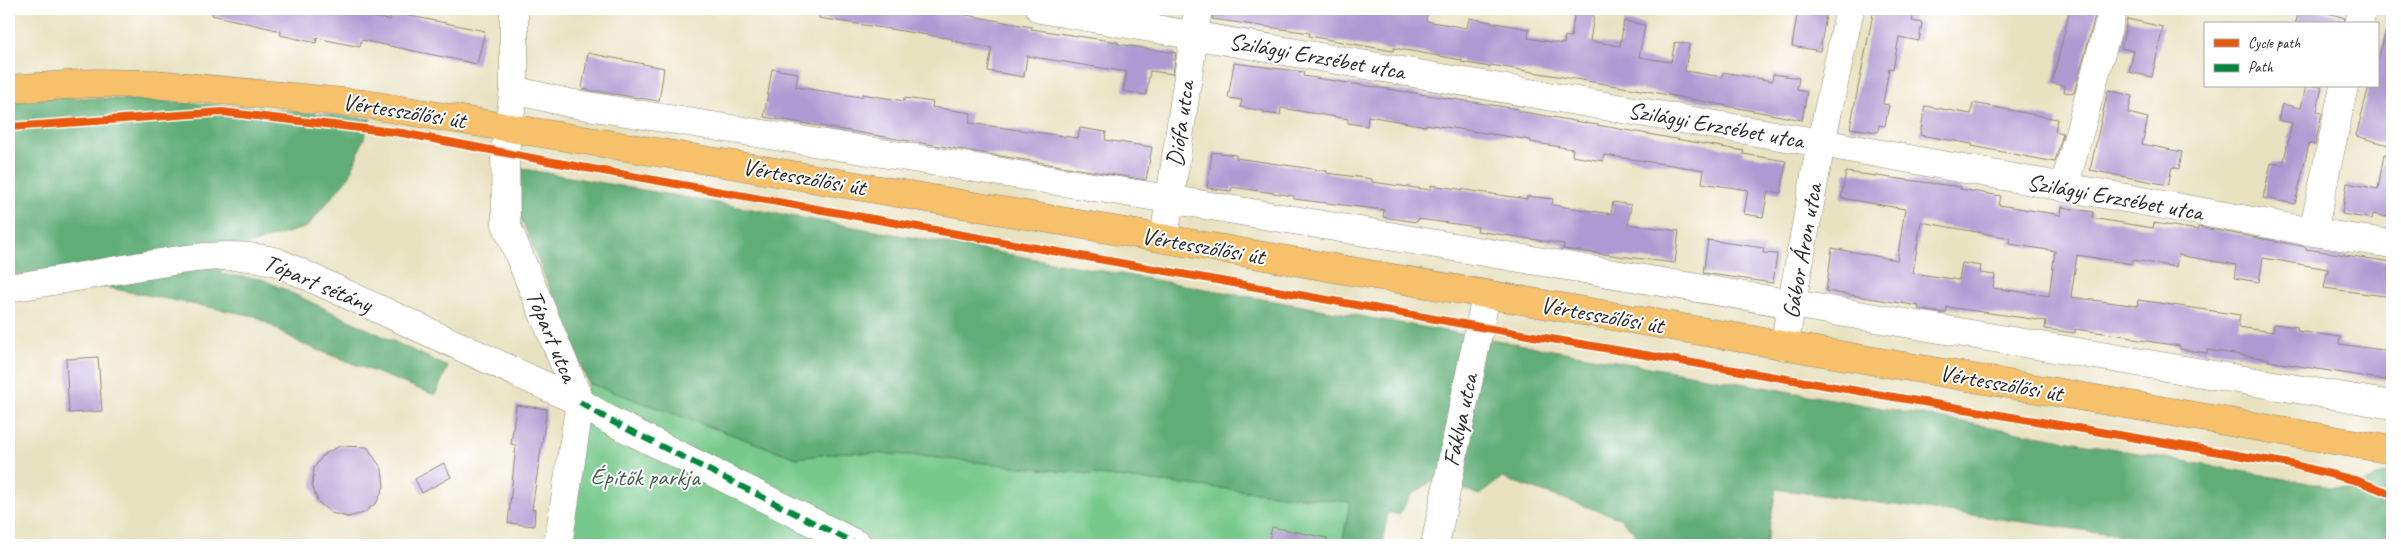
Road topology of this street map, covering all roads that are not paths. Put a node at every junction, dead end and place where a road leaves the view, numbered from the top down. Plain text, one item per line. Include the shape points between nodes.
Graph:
1 (514, 9) edge
2 (1040, 9) edge
3 (1850, 9) edge
4 (2113, 9) edge
5 (2363, 9) edge
6 (1196, 22) edge
7 (2360, 22) edge
8 (2344, 88) edge
9 (9, 89) edge
10 (514, 90) junction
11 (508, 128) junction
12 (1821, 143) junction
13 (2064, 188) junction
14 (1169, 199) junction
15 (2313, 232) junction
16 (1164, 240) junction
17 (2392, 244) edge
18 (9, 288) edge
19 (1486, 295) junction
20 (1792, 304) junction
21 (1784, 346) junction
22 (580, 402) junction
23 (2392, 405) edge
24 (2392, 450) edge
25 (558, 545) edge
26 (858, 545) edge
27 (1434, 545) edge

1 - 10 street, Tópart utca
2 - 6 street, Szilágyi Erzsébet utca
3 - 12 street, Gábor Áron utca
4 - 13 street
5 - 7 street
6 - 12 street, Szilágyi Erzsébet utca
6 - 14 street, Diófa utca
8 - 15 street
9 - 11 main road, Vértesszőlősi út via 94,83 174,85 365,104
10 - 11 street, Tópart utca
10 - 14 street, Vértesszőlősi út via 569,103
11 - 16 main road, Vértesszőlősi út
11 - 22 street, Tópart utca via 504,172 506,224
12 - 13 street, Szilágyi Erzsébet utca
12 - 20 street, Gábor Áron utca
13 - 15 street, Szilágyi Erzsébet utca
14 - 16 street, Diófa utca
14 - 20 street, Vértesszőlősi út
15 - 17 street, Szilágyi Erzsébet utca
16 - 19 main road, Vértesszőlősi út
18 - 22 street, Tópart sétány via 179,259 259,257 296,270
19 - 21 main road, Vértesszőlősi út
19 - 27 street, Fáklya utca
20 - 21 street, Gábor Áron utca
20 - 23 street, Vértesszőlősi út
21 - 24 main road, Vértesszőlősi út
22 - 25 street, Tópart utca
22 - 26 street, Tópart sétány via 609,420

